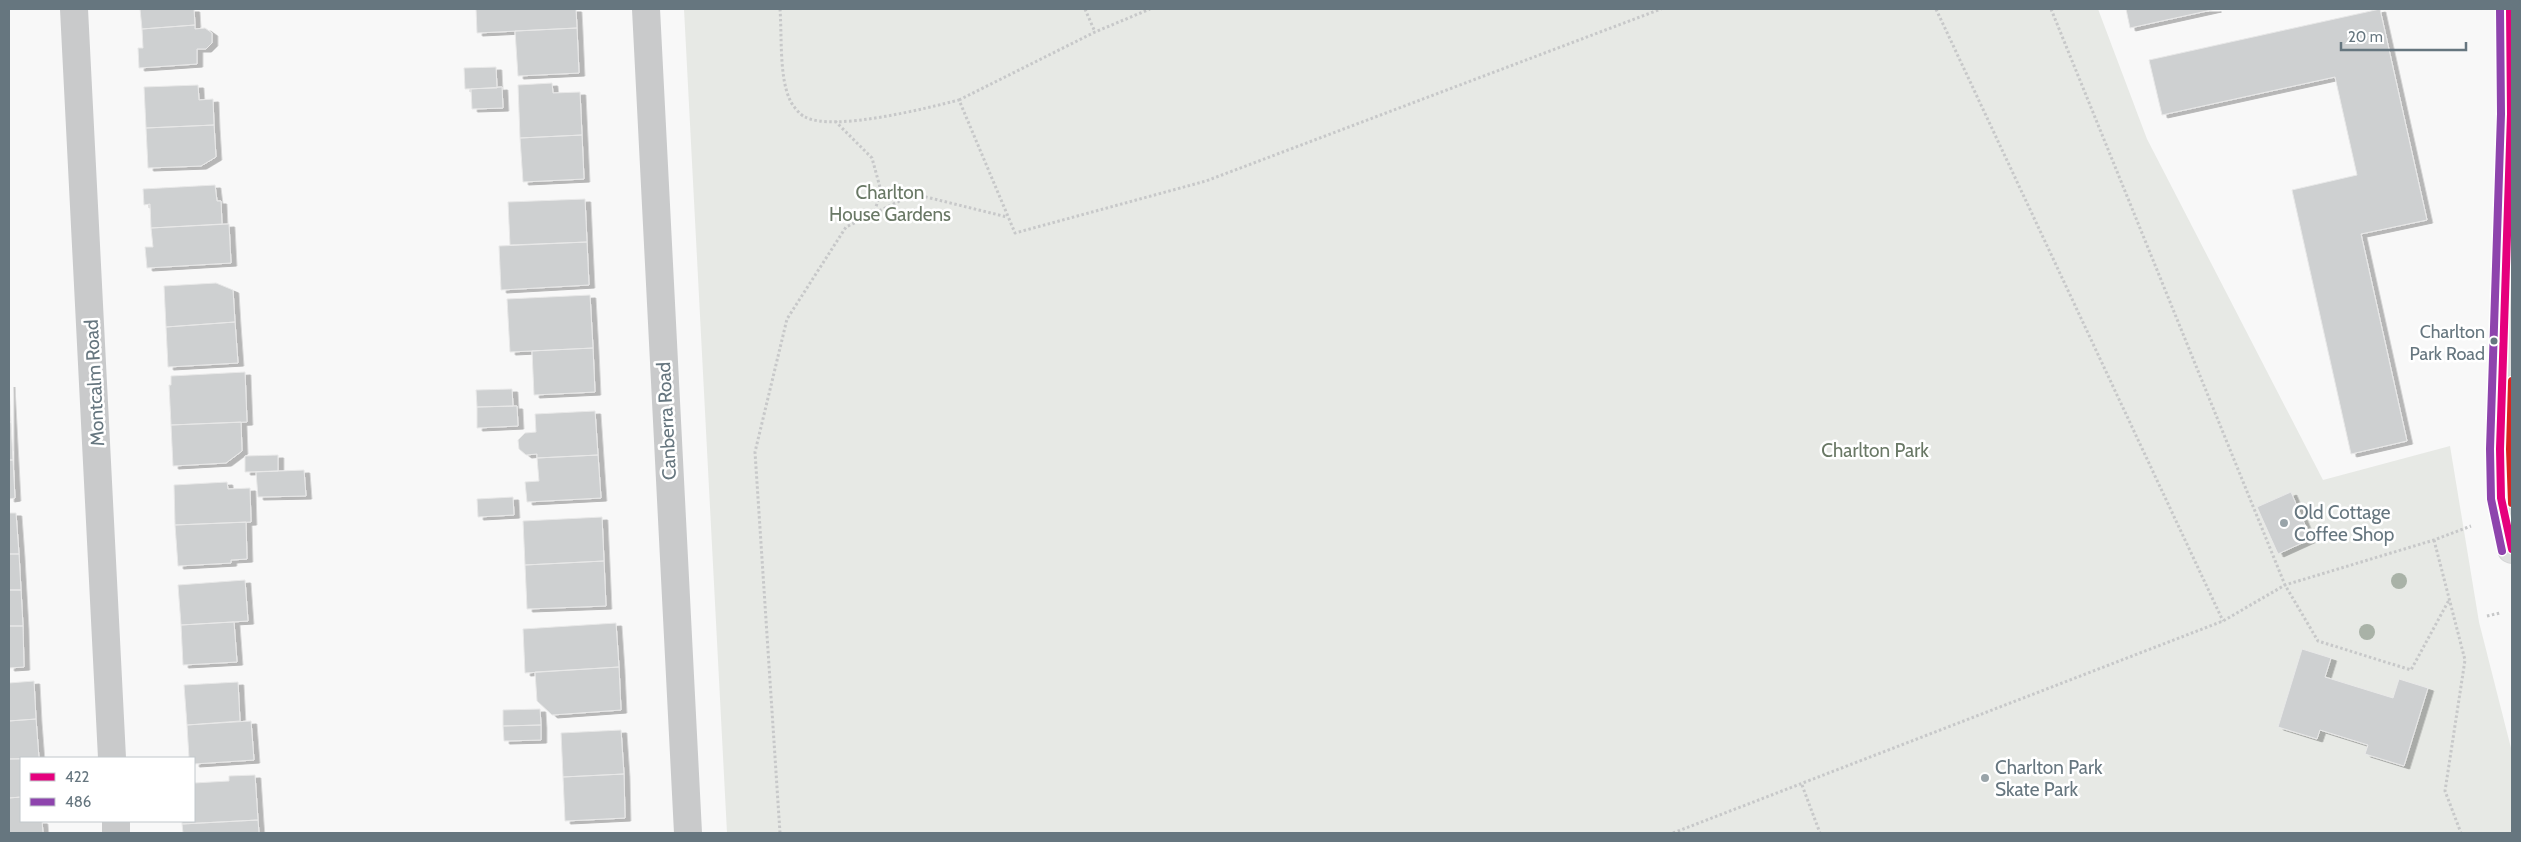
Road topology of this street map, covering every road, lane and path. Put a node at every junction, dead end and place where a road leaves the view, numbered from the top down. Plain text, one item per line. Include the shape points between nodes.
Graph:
1 (74, 9) edge
2 (646, 9) edge
3 (780, 9) edge
4 (1085, 9) edge
5 (1150, 9) edge
6 (1661, 9) edge
7 (1936, 9) edge
8 (2051, 9) edge
9 (2510, 9) edge
10 (1095, 32) junction
11 (959, 100) junction
12 (835, 121) junction
13 (874, 214) junction
14 (1008, 217) junction
15 (2507, 497) edge
16 (2472, 526) dead end
17 (2434, 540) junction
18 (2512, 549) edge
19 (2285, 585) junction
20 (2449, 600) junction
21 (2500, 613) dead end
22 (2487, 616) dead end
23 (2223, 621) junction
24 (112, 757) edge
25 (1802, 785) junction
26 (688, 833) edge
27 (780, 833) edge
28 (1673, 833) edge
29 (1820, 833) edge
30 (2461, 833) edge

1 - 24 street, Montcalm Road
2 - 26 street, Canberra Road
3 - 12 path via 785,78 790,100 804,117
4 - 10 path
5 - 10 path
6 - 14 path via 1206,181 1015,233
7 - 23 path
8 - 19 path
9 - 15 main road via 2511,114 2500,414
10 - 11 path
11 - 12 path via 916,111
11 - 14 path
12 - 13 path via 872,158 882,191
13 - 14 path via 914,194
13 - 27 path via 846,227 787,319 755,452
15 - 18 main road
16 - 17 path
17 - 19 path
17 - 20 path
19 - 20 path via 2318,640 2411,670
19 - 23 path
20 - 30 path via 2465,660 2445,791
21 - 22 path
23 - 25 path
25 - 28 path
25 - 29 path

